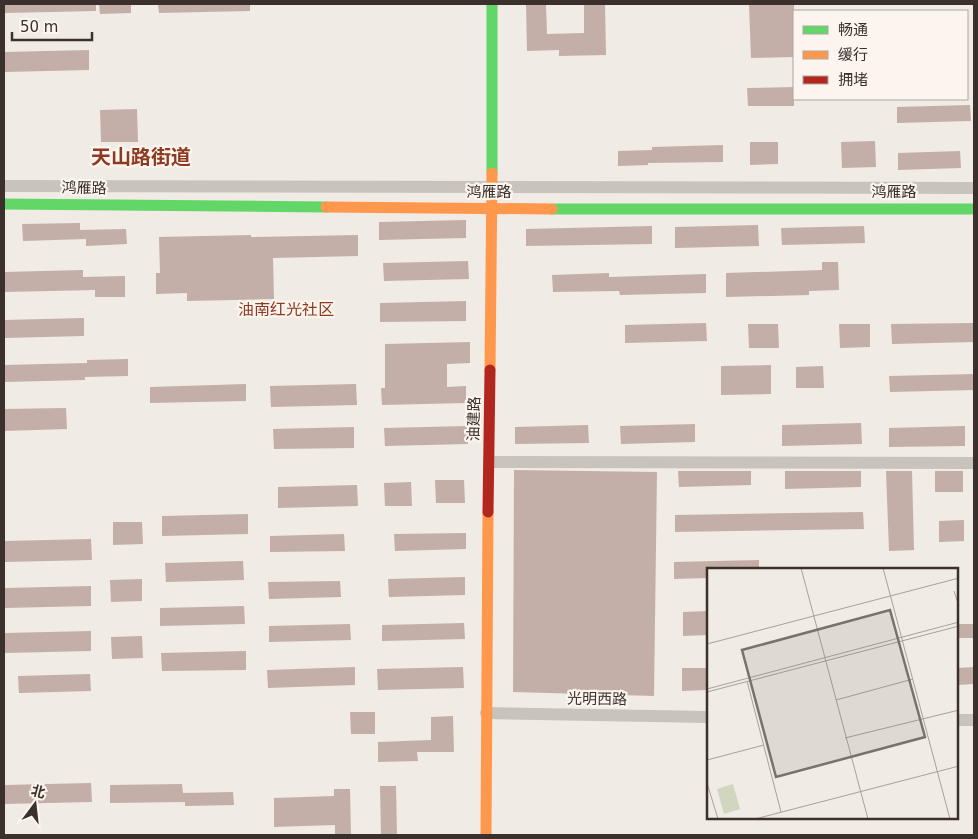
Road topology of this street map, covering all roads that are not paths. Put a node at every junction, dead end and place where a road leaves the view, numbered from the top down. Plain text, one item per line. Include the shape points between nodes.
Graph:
1 (492, 4) edge
2 (4, 186) edge
3 (492, 188) junction
4 (974, 188) edge
5 (4, 204) edge
6 (974, 208) edge
7 (492, 209) junction
8 (488, 462) junction
9 (974, 463) edge
10 (486, 713) junction
11 (707, 717) edge
12 (958, 720) edge
13 (974, 720) edge
14 (486, 835) edge

1 - 3 street, 油建路
2 - 3 street, 鸿雁路
3 - 4 street, 鸿雁路
3 - 7 street, 油建路
5 - 7 street, 鸿雁路
6 - 7 street, 鸿雁路
7 - 8 street, 油建路
8 - 9 street
8 - 10 street, 油建路
10 - 11 street, 光明西路
10 - 14 street, 油建路
12 - 13 street

